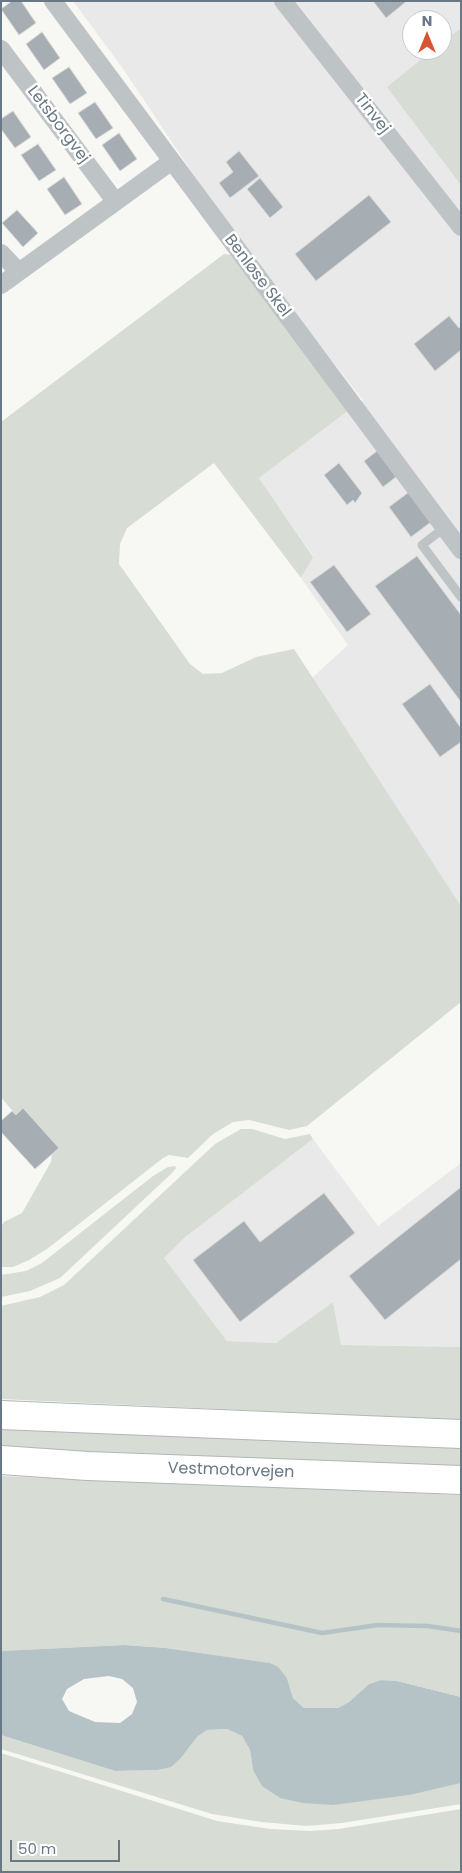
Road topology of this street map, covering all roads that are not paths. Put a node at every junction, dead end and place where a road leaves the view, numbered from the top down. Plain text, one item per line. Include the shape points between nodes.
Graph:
1 (54, 1) edge
2 (283, 1) edge
3 (1, 49) edge
4 (172, 162) junction
5 (114, 201) junction
6 (461, 226) edge
7 (1, 253) edge
8 (19, 272) junction
9 (1, 285) edge
10 (444, 528) junction
11 (461, 550) edge
12 (461, 597) edge
13 (1, 1415) edge
14 (461, 1434) edge
15 (1, 1460) edge
16 (461, 1480) edge

1 - 4 street, Benløse Skel
2 - 6 street, Tinvej
3 - 5 street, Letsborgvej
4 - 5 street
4 - 10 street, Benløse Skel
5 - 8 street
7 - 8 street
8 - 9 street
10 - 11 street, Benløse Skel
10 - 12 lane via 422,545
13 - 14 highway
15 - 16 highway, Vestmotorvejen

